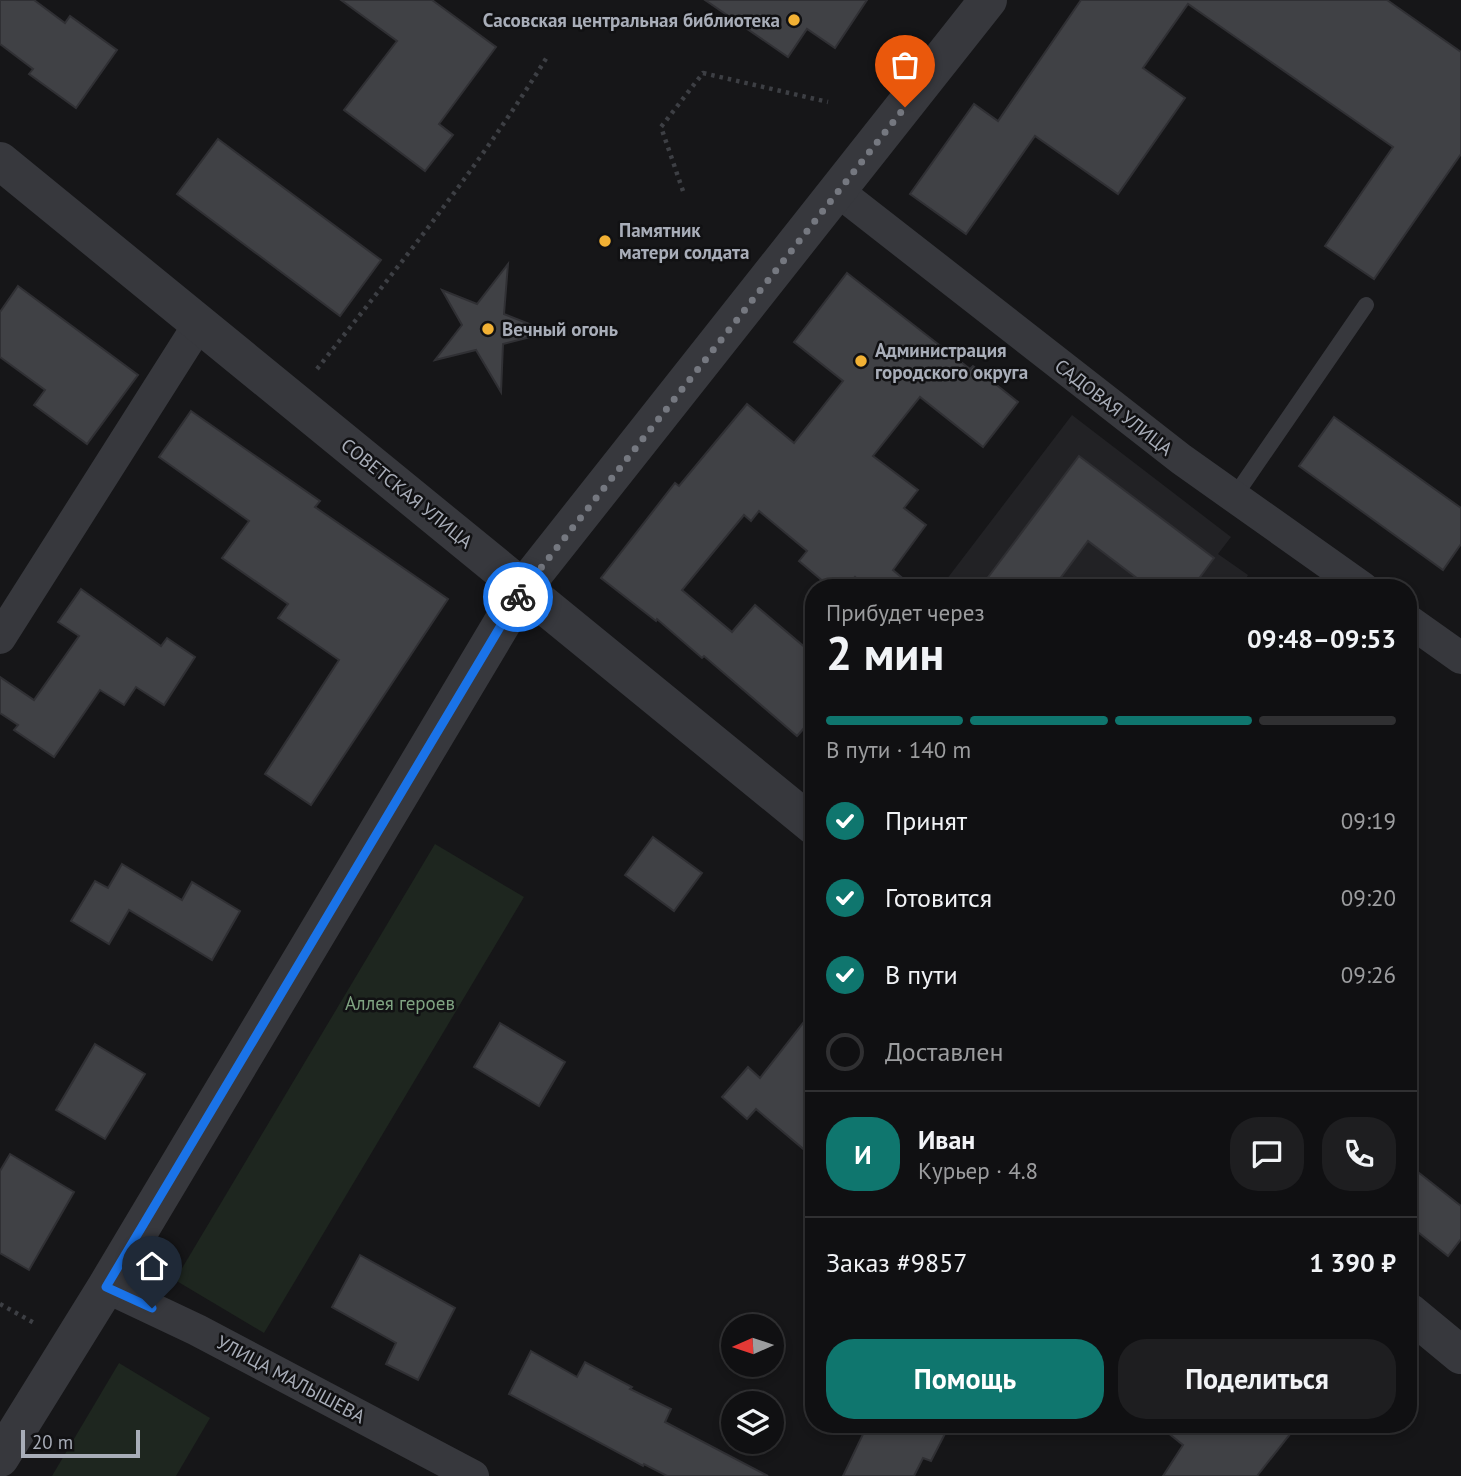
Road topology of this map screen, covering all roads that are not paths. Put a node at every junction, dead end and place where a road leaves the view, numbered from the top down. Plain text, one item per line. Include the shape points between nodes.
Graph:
1 (988, 0) edge
2 (0, 161) edge
3 (839, 192) junction
4 (1366, 306) dead end
5 (199, 324) junction
6 (1234, 497) junction
7 (1350, 579) edge
8 (523, 588) junction
9 (1417, 627) edge
10 (0, 638) edge
11 (1461, 658) edge
12 (805, 819) edge
13 (106, 1287) junction
14 (1417, 1319) edge
15 (1461, 1355) edge
16 (0, 1458) edge
17 (473, 1476) edge

1 - 3 street
2 - 5 street, СОВЕТСКАЯ УЛИЦА
3 - 6 street, САДОВАЯ УЛИЦА
3 - 8 street
4 - 6 lane
5 - 8 street, СОВЕТСКАЯ УЛИЦА
5 - 10 street
6 - 7 street, САДОВАЯ УЛИЦА
8 - 12 street, СОВЕТСКАЯ УЛИЦА
8 - 13 street
9 - 11 street
13 - 16 street
13 - 17 street, УЛИЦА МАЛЫШЕВА
14 - 15 street

